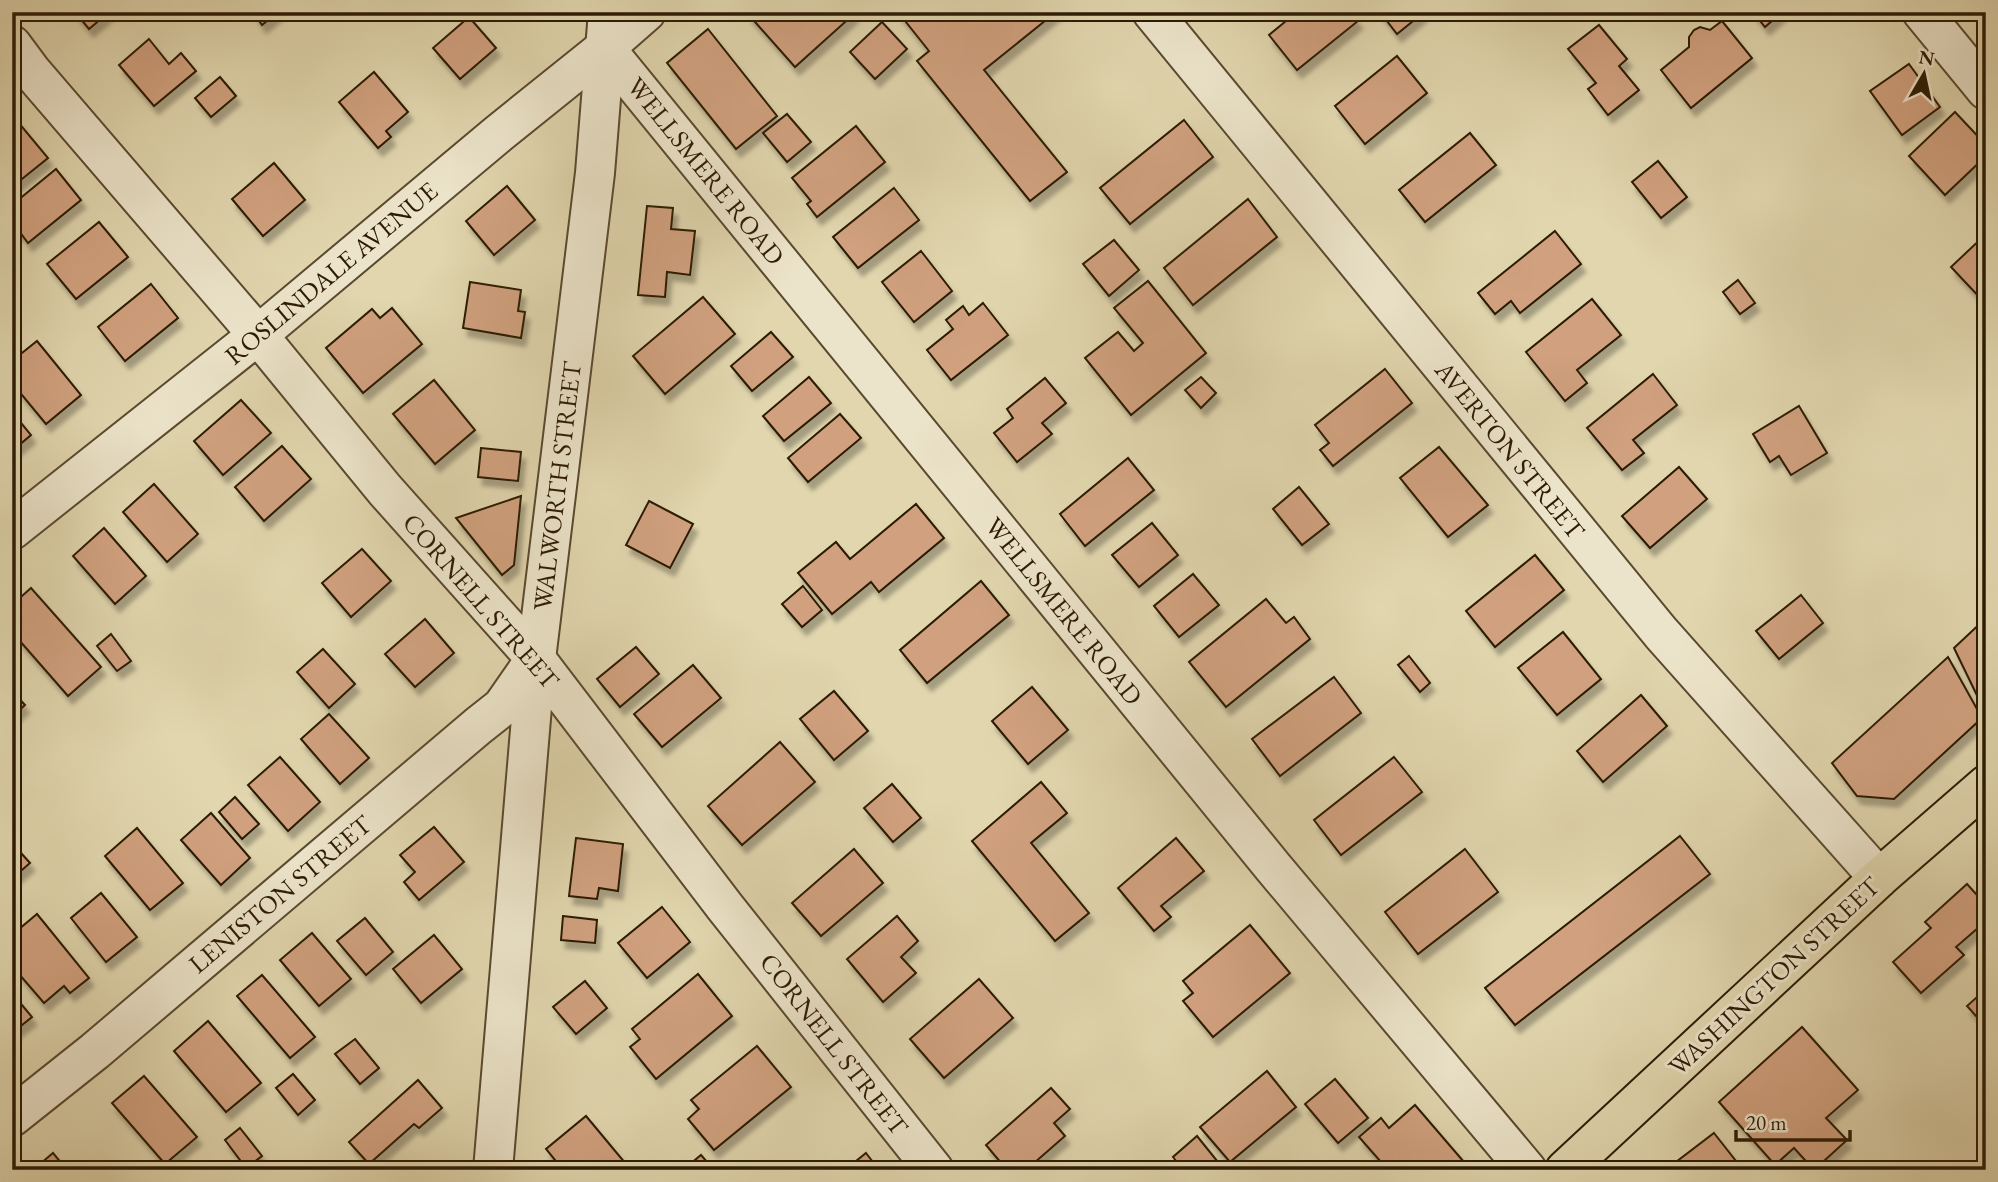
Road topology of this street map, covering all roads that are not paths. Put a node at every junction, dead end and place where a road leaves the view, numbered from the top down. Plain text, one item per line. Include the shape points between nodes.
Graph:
1 (646, 12) edge
2 (1152, 12) edge
3 (1922, 12) edge
4 (607, 30) edge
5 (12, 45) edge
6 (1986, 90) edge
7 (258, 335) junction
8 (12, 530) edge
9 (536, 659) junction
10 (1985, 786) edge
11 (1880, 878) junction
12 (12, 1117) edge
13 (494, 1170) edge
14 (934, 1170) edge
15 (1527, 1170) edge
16 (1565, 1170) edge

1 - 4 street, ROSLINDALE AVENUE
2 - 11 street, AVERTON STREET via 1661,633
3 - 6 street
4 - 7 street, ROSLINDALE AVENUE via 498,134
4 - 9 street, WALWORTH STREET via 595,173
4 - 15 street, WELLSMERE ROAD via 1282,878
5 - 7 street, CORNELL STREET
7 - 8 street, ROSLINDALE AVENUE
7 - 9 street, CORNELL STREET via 385,490
9 - 12 street, LENISTON STREET via 502,707
9 - 13 street, WALWORTH STREET
9 - 14 street, CORNELL STREET via 724,907
10 - 11 main road, WASHINGTON STREET
11 - 16 main road, WASHINGTON STREET

